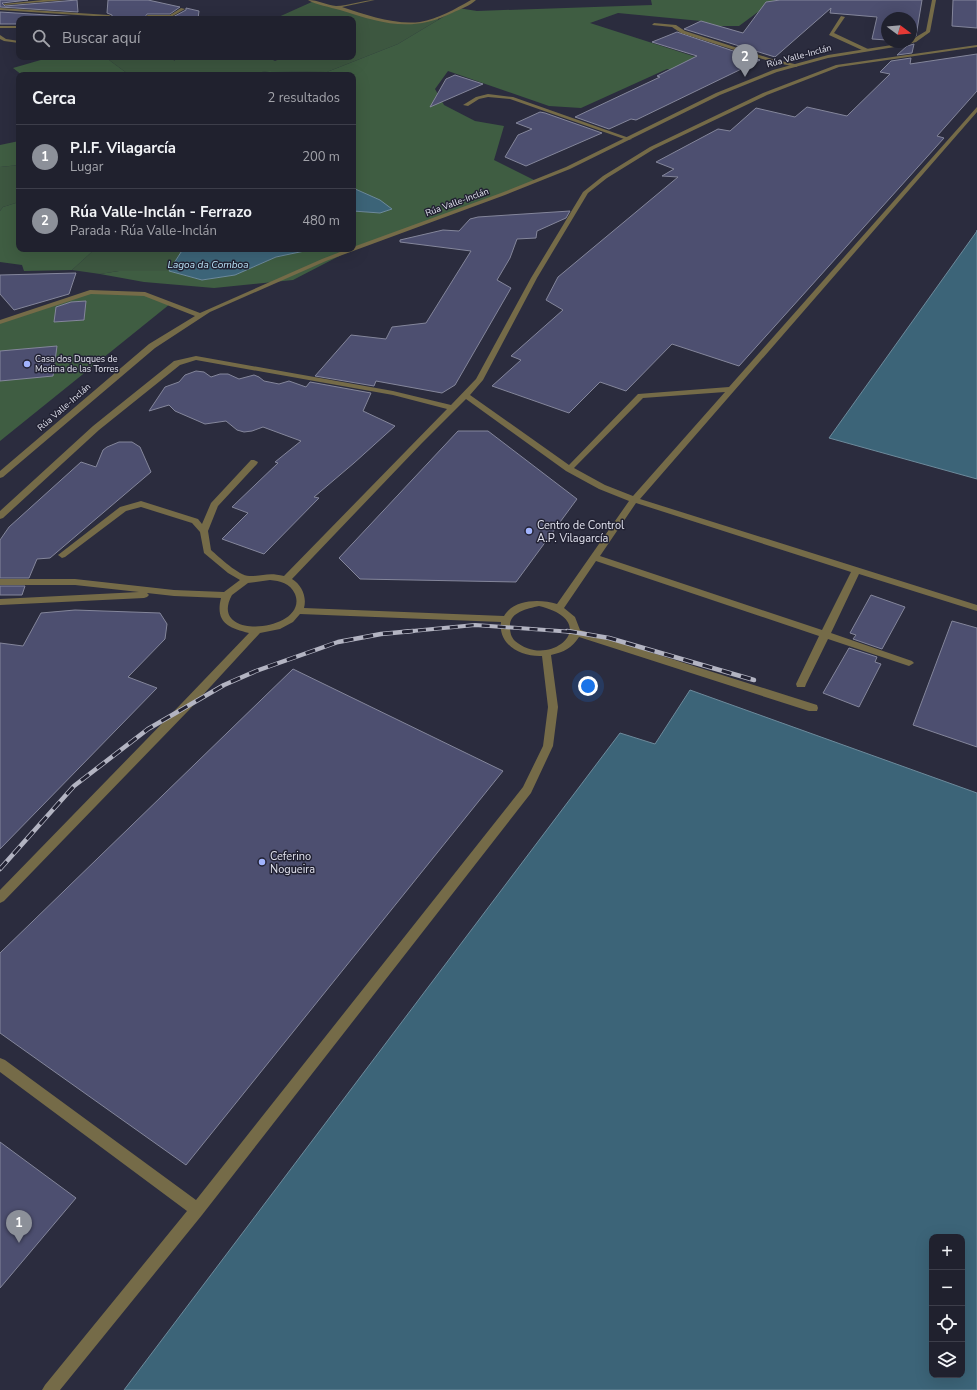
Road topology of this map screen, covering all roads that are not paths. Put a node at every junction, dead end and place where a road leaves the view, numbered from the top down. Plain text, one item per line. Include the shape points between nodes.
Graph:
1 (63, 0) edge
2 (310, 0) edge
3 (372, 0) edge
4 (934, 0) edge
5 (463, 1) dead end
6 (471, 1) edge
7 (0, 4) edge
8 (336, 7) junction
9 (0, 9) edge
10 (183, 9) dead end
11 (142, 10) dead end
12 (109, 16) dead end
13 (146, 16) edge
14 (171, 16) edge
15 (843, 17) dead end
16 (654, 24) dead end
17 (0, 27) edge
18 (16, 27) edge
19 (0, 36) edge
20 (16, 42) edge
21 (977, 46) edge
22 (866, 50) junction
23 (796, 65) junction
24 (466, 105) dead end
25 (977, 110) edge
26 (629, 139) junction
27 (356, 248) edge
28 (346, 252) edge
29 (201, 316) junction
30 (0, 322) edge
31 (731, 389) junction
32 (466, 395) junction
33 (453, 408) junction
34 (254, 462) dead end
35 (569, 469) junction
36 (0, 475) edge
37 (634, 500) junction
38 (0, 516) edge
39 (204, 531) junction
40 (62, 556) dead end
41 (594, 557) junction
42 (856, 571) junction
43 (0, 578) edge
44 (248, 580) junction
45 (286, 580) junction
46 (0, 582) edge
47 (10, 582) junction
48 (174, 593) junction
49 (226, 595) junction
50 (0, 602) edge
51 (560, 608) junction
52 (977, 608) edge
53 (298, 610) junction
54 (506, 619) junction
55 (257, 630) junction
56 (575, 632) junction
57 (825, 635) junction
58 (546, 654) junction
59 (909, 663) dead end
60 (801, 684) dead end
61 (812, 708) dead end
62 (0, 898) edge
63 (0, 1064) edge
64 (197, 1210) junction
65 (50, 1390) edge

1 - 7 street
2 - 8 street
3 - 8 street
4 - 22 street, Rúa Valle-Inclán via 928,32 914,41
5 - 6 street
6 - 8 street via 438,17 421,23 406,24
9 - 12 street
10 - 14 street
11 - 13 street via 148,13
15 - 22 street via 831,34
16 - 23 street via 667,24 680,28 683,32 771,60
17 - 18 street
19 - 20 street via 4,40
21 - 32 street via 838,66 766,94 680,134 605,177 586,192 534,278 479,380
22 - 23 street, Rúa Valle-Inclán
23 - 26 street, Rúa Valle-Inclán via 718,94
24 - 26 street via 480,96 496,94
25 - 31 street
26 - 27 street, Rúa Valle-Inclán via 510,192
28 - 29 street, Rúa Valle-Inclán
29 - 30 street via 145,294 90,292
29 - 36 street, Rúa Valle-Inclán via 152,346
31 - 35 street via 641,396
31 - 37 street
32 - 33 street
32 - 35 street
33 - 38 street via 393,393 196,358 177,363 96,428
33 - 45 street
34 - 39 street via 214,505
35 - 37 street via 602,487
37 - 41 street
37 - 42 street
39 - 40 street via 195,521 141,504 123,509
39 - 44 street via 207,551 231,571
41 - 51 street
41 - 57 street
42 - 52 street
42 - 57 street
43 - 47 street
44 - 45 street via 268,576
44 - 49 street via 231,589
45 - 53 street via 298,590 301,597
46 - 47 street
47 - 48 street via 75,582
48 - 49 street
48 - 50 street
49 - 55 street via 222,603 222,612 226,619 245,629
51 - 54 street via 529,604 515,610
51 - 56 street via 573,619
53 - 54 street
53 - 55 street via 282,625
54 - 58 street via 504,632 512,644 526,652
55 - 62 street via 185,708
56 - 58 street via 572,641 565,647
56 - 61 street
57 - 59 street
57 - 60 street
58 - 64 street via 553,706 548,746 527,790
63 - 64 street
64 - 65 street

